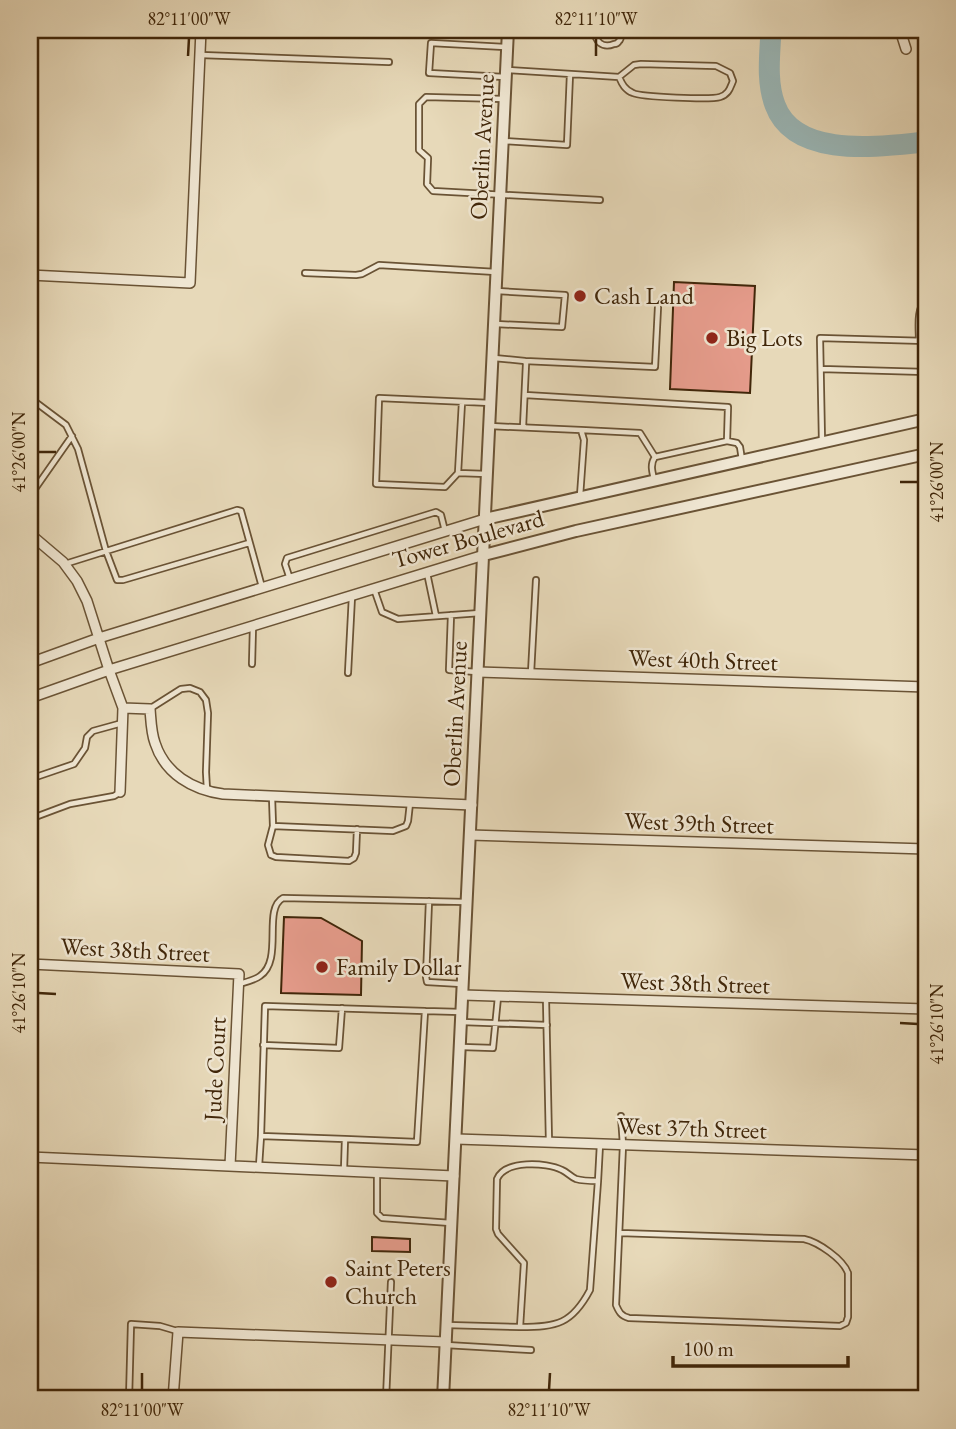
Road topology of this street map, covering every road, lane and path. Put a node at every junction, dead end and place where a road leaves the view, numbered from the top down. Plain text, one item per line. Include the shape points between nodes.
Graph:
1 (201, 30) edge
2 (508, 30) edge
3 (594, 30) edge
4 (621, 30) edge
5 (900, 30) edge
6 (508, 47) junction
7 (906, 49) dead end
8 (200, 55) junction
9 (388, 62) dead end
10 (506, 74) junction
11 (570, 74) junction
12 (619, 77) junction
13 (505, 99) junction
14 (503, 141) junction
15 (501, 195) junction
16 (600, 200) dead end
17 (497, 272) junction
18 (305, 274) dead end
19 (30, 275) edge
20 (496, 291) junction
21 (926, 299) edge
22 (658, 307) dead end
23 (495, 324) junction
24 (919, 341) junction
25 (926, 341) edge
26 (493, 358) junction
27 (525, 361) junction
28 (821, 369) junction
29 (926, 372) edge
30 (524, 395) junction
31 (30, 398) edge
32 (462, 402) junction
33 (491, 403) junction
34 (926, 419) edge
35 (491, 426) junction
36 (523, 427) junction
37 (581, 430) junction
38 (72, 436) junction
39 (727, 441) junction
40 (822, 442) junction
41 (926, 454) edge
42 (655, 457) junction
43 (742, 461) junction
44 (458, 473) junction
45 (488, 474) junction
46 (654, 480) junction
47 (30, 496) edge
48 (580, 497) junction
49 (485, 519) junction
50 (445, 531) junction
51 (30, 534) edge
52 (249, 543) junction
53 (106, 551) junction
54 (484, 555) junction
55 (65, 564) junction
56 (427, 572) junction
57 (290, 579) junction
58 (536, 580) dead end
59 (262, 588) junction
60 (374, 588) junction
61 (352, 595) junction
62 (481, 613) junction
63 (452, 615) junction
64 (436, 616) junction
65 (253, 626) junction
66 (99, 638) junction
67 (30, 663) edge
68 (252, 664) dead end
69 (109, 670) junction
70 (478, 672) junction
71 (348, 673) dead end
72 (531, 674) junction
73 (926, 687) edge
74 (30, 698) edge
75 (124, 708) junction
76 (150, 709) junction
77 (123, 723) junction
78 (30, 777) edge
79 (120, 792) joint
80 (207, 792) junction
81 (272, 796) junction
82 (410, 803) junction
83 (472, 805) junction
84 (30, 819) edge
85 (272, 826) junction
86 (357, 829) junction
87 (470, 835) junction
88 (926, 849) edge
89 (429, 901) junction
90 (467, 902) junction
91 (30, 964) edge
92 (239, 979) junction
93 (463, 990) junction
94 (498, 996) junction
95 (546, 998) junction
96 (342, 1008) junction
97 (926, 1010) edge
98 (425, 1011) junction
99 (462, 1017) junction
100 (496, 1023) junction
101 (547, 1025) junction
102 (263, 1045) junction
103 (460, 1047) junction
104 (621, 1116) dead end
105 (261, 1136) junction
106 (345, 1139) junction
107 (456, 1139) junction
108 (549, 1142) junction
109 (600, 1144) junction
110 (623, 1145) junction
111 (926, 1155) edge
112 (30, 1157) edge
113 (230, 1166) junction
114 (259, 1167) junction
115 (344, 1171) junction
116 (377, 1173) junction
117 (454, 1176) junction
118 (598, 1181) junction
119 (452, 1223) junction
120 (620, 1233) junction
121 (391, 1282) dead end
122 (447, 1325) junction
123 (520, 1327) junction
124 (178, 1332) junction
125 (389, 1340) junction
126 (446, 1343) junction
127 (531, 1350) dead end
128 (129, 1399) edge
129 (173, 1399) edge
130 (386, 1399) edge
131 (443, 1399) edge

1 - 8 street
2 - 6 street, Oberlin Avenue
3 - 4 lane via 599,43 608,46 619,42
5 - 7 street
6 - 10 street, Oberlin Avenue
6 - 10 lane via 431,43 429,73
8 - 9 lane
8 - 19 street via 190,282
10 - 11 lane
10 - 13 street, Oberlin Avenue
11 - 12 lane
11 - 14 lane via 567,145
12 - 12 lane via 632,93 654,96 719,98 729,92 733,81 716,66 691,65 634,65
13 - 14 street, Oberlin Avenue
13 - 15 lane via 426,97 419,104 419,150 428,158 427,184 433,191
14 - 15 street, Oberlin Avenue
15 - 16 lane
15 - 17 street, Oberlin Avenue
17 - 18 lane via 379,265 356,275
17 - 20 street, Oberlin Avenue
20 - 23 street, Oberlin Avenue
20 - 23 lane via 565,295 562,327
21 - 24 lane via 919,316
22 - 27 lane via 655,367
23 - 26 street, Oberlin Avenue
24 - 25 lane
24 - 28 lane via 820,338
26 - 27 lane
26 - 33 street, Oberlin Avenue
27 - 30 lane
28 - 29 lane
28 - 40 lane
30 - 36 lane
30 - 39 lane via 728,407
31 - 38 lane via 66,425
32 - 33 lane
32 - 44 lane
32 - 44 lane via 379,398 376,484 446,487
33 - 35 street, Oberlin Avenue
34 - 40 street, Tower Boulevard
35 - 36 lane
35 - 45 street, Oberlin Avenue
36 - 37 lane
37 - 42 lane via 640,433
37 - 48 lane
38 - 47 lane
38 - 53 lane
39 - 42 lane
39 - 43 lane via 740,447
40 - 43 street, Tower Boulevard
41 - 54 street, Tower Boulevard
42 - 46 lane
43 - 46 street, Tower Boulevard
44 - 45 lane
45 - 49 street, Oberlin Avenue
46 - 48 street, Tower Boulevard
48 - 49 street, Tower Boulevard
49 - 50 street, Tower Boulevard
49 - 54 street, Oberlin Avenue
50 - 57 street, Tower Boulevard
50 - 57 lane via 441,515 425,514 288,558 285,564
51 - 55 street
52 - 53 lane via 123,580 117,580
52 - 53 lane via 237,510
52 - 59 lane
53 - 55 lane
54 - 56 street, Tower Boulevard
54 - 62 street, Oberlin Avenue
55 - 66 street via 83,591
56 - 60 street, Tower Boulevard
56 - 64 lane
57 - 59 street, Tower Boulevard
58 - 72 lane
59 - 66 street, Tower Boulevard
60 - 61 street, Tower Boulevard
60 - 64 lane via 382,612 398,619
61 - 65 street, Tower Boulevard
61 - 71 lane
62 - 63 lane
62 - 70 street, Oberlin Avenue
63 - 64 lane
63 - 70 lane via 449,670
65 - 68 lane
65 - 69 street, Tower Boulevard
66 - 67 street, Tower Boulevard
66 - 69 street
69 - 74 street, Tower Boulevard
69 - 75 street
70 - 72 street, West 40th Street
70 - 83 street, Oberlin Avenue
72 - 73 street, West 40th Street
75 - 76 street
75 - 77 street
76 - 80 street via 155,742 169,769
76 - 80 lane via 181,688 200,692 206,700
77 - 78 lane via 93,731 74,764
77 - 79 street
79 - 84 lane
80 - 81 street
81 - 82 street
81 - 85 lane
82 - 83 street
82 - 86 lane via 402,829
83 - 87 street, Oberlin Avenue
85 - 86 lane
85 - 86 lane via 271,855 349,861 356,853
87 - 88 street, West 39th Street
87 - 90 street, Oberlin Avenue
89 - 90 lane
89 - 92 lane via 283,898 275,908 269,968 260,978
89 - 93 lane via 427,982
90 - 93 street, Oberlin Avenue
91 - 92 street, West 38th Street
92 - 113 street, Jude Court
93 - 94 street, West 38th Street
93 - 99 street, Oberlin Avenue
94 - 95 street, West 38th Street
94 - 100 lane
95 - 97 street, West 38th Street
95 - 101 lane
96 - 98 lane
96 - 102 lane via 265,1006
96 - 102 lane via 339,1048
98 - 99 lane
98 - 106 lane via 417,1142
99 - 100 lane
99 - 103 street, Oberlin Avenue
100 - 101 lane
100 - 103 lane via 493,1048
101 - 108 lane
102 - 105 lane
103 - 107 street, Oberlin Avenue
104 - 110 lane
105 - 106 lane
105 - 114 lane
106 - 115 lane
107 - 108 street, West 37th Street
107 - 117 street, Oberlin Avenue
108 - 109 street, West 37th Street
109 - 110 street, West 37th Street
109 - 118 lane
110 - 111 street, West 37th Street
110 - 120 lane
112 - 113 street
113 - 114 street
114 - 115 street
115 - 116 street
116 - 117 street
116 - 119 lane via 377,1213 382,1218
117 - 119 street, Oberlin Avenue
118 - 123 lane via 590,1290 573,1315 556,1325
118 - 123 lane via 573,1178 546,1166 509,1167 499,1174 496,1229 524,1263
119 - 122 street, Oberlin Avenue
120 - 120 lane via 616,1305 623,1317 846,1323 846,1267 812,1241
121 - 125 lane
122 - 123 lane
122 - 126 street, Oberlin Avenue
124 - 125 street
124 - 128 lane via 131,1324
124 - 129 street
125 - 126 street
125 - 130 lane
126 - 127 lane
126 - 131 street, Oberlin Avenue

